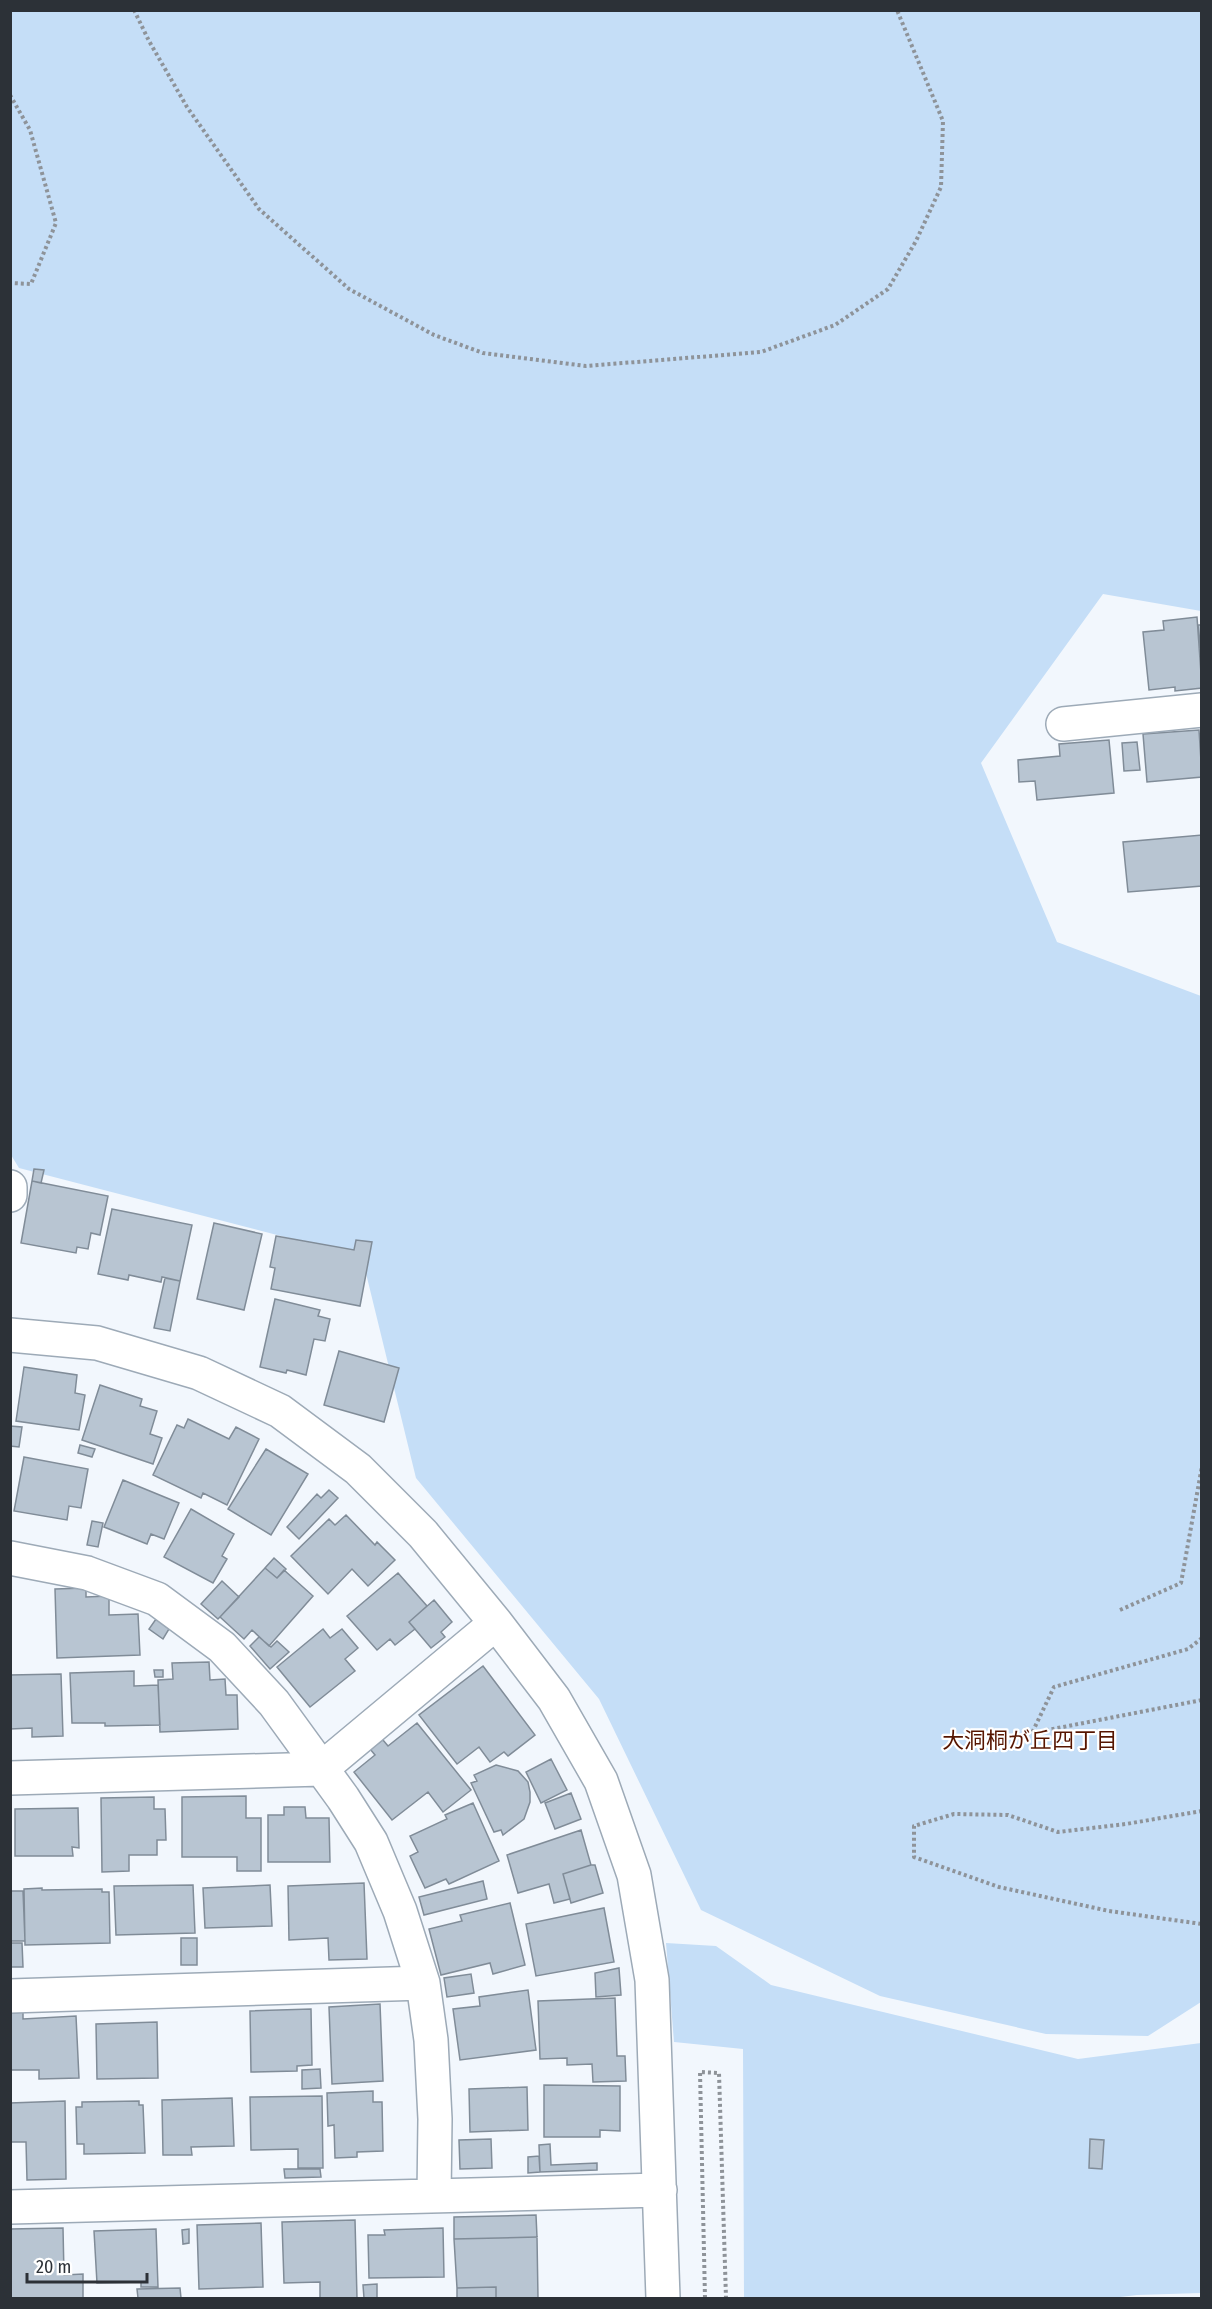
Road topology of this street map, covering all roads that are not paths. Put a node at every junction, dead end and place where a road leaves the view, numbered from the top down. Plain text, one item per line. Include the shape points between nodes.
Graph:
1 (1202, 710) edge
2 (1063, 724) dead end
3 (10, 1335) edge
4 (10, 1558) edge
5 (496, 1623) junction
6 (321, 1769) junction
7 (10, 1778) edge
8 (423, 1983) junction
9 (10, 1996) edge
10 (660, 2190) junction
11 (434, 2196) junction
12 (10, 2207) edge
13 (663, 2298) edge

1 - 2 street
3 - 5 street via 97,1343 199,1373 280,1411 358,1469 423,1534
4 - 6 street via 87,1573 157,1599 222,1647 274,1703
5 - 6 street
5 - 10 street via 554,1699 602,1781 634,1875 652,1980
6 - 7 street
6 - 8 street via 370,1842 400,1911
8 - 9 street
8 - 11 street via 431,2040
10 - 11 street
10 - 13 street
11 - 12 street

